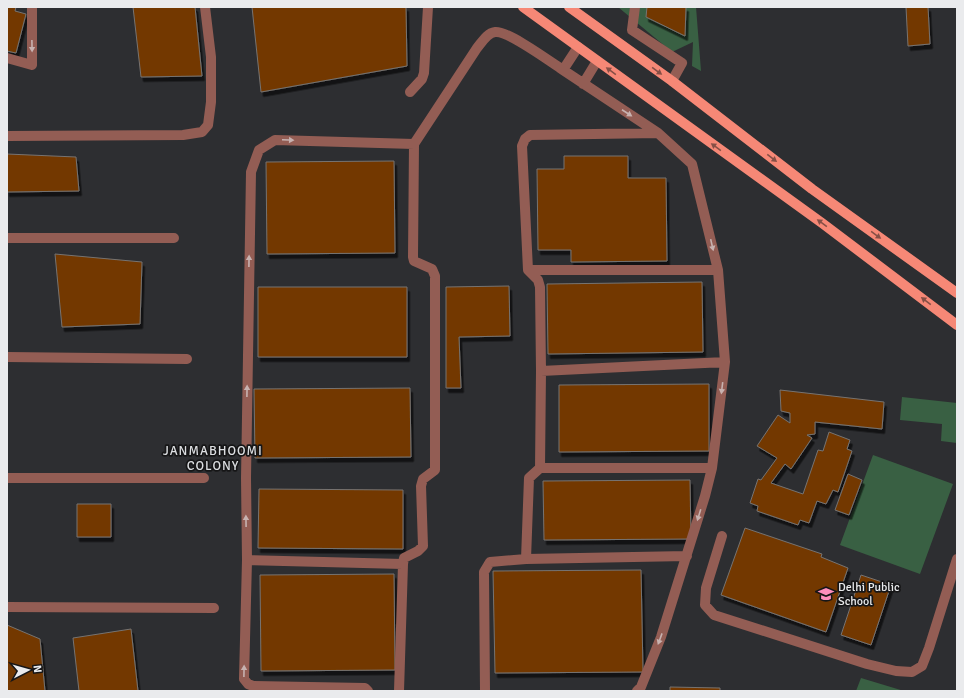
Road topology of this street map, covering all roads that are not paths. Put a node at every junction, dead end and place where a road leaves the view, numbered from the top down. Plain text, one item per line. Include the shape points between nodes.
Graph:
1 (32, 7) edge
2 (204, 7) edge
3 (428, 7) edge
4 (523, 7) edge
5 (569, 7) edge
6 (635, 7) edge
7 (578, 47) junction
8 (7, 58) edge
9 (597, 61) junction
10 (563, 70) junction
11 (672, 81) junction
12 (583, 84) junction
13 (410, 92) dead end
14 (658, 133) junction
15 (7, 136) edge
16 (414, 144) junction
17 (7, 238) edge
18 (174, 238) dead end
19 (528, 270) junction
20 (718, 270) junction
21 (957, 293) edge
22 (957, 325) edge
23 (7, 357) edge
24 (187, 359) dead end
25 (725, 362) junction
26 (541, 371) junction
27 (540, 468) junction
28 (712, 468) junction
29 (7, 478) edge
30 (204, 478) dead end
31 (722, 536) dead end
32 (687, 556) junction
33 (526, 559) junction
34 (957, 559) edge
35 (247, 560) junction
36 (403, 564) junction
37 (7, 607) edge
38 (214, 608) dead end
39 (368, 691) edge
40 (399, 691) edge
41 (485, 691) edge
42 (637, 691) edge

1 -> 8 street via 32,65
2 - 15 street via 211,56 211,102 208,125 202,132 183,135
3 - 13 street via 424,73
4 - 7 main road
5 -> 11 main road
6 - 11 street via 632,30 682,63
7 - 9 main road
7 - 10 street
9 - 12 street
22 -> 9 main road via 822,223
10 - 12 street
10 - 16 street via 508,35 497,31 488,34
11 -> 21 main road via 812,189
12 -> 14 street
14 - 19 street via 530,135 525,139 522,146
14 -> 20 street via 692,164
35 -> 16 street via 251,172 259,150 275,140
16 - 36 street via 412,257 417,264 432,269 435,276 435,470 423,479 421,486 423,546 418,552 404,558
17 - 18 street
19 - 20 street
19 - 26 street via 538,280 540,287
20 - 25 street
23 - 24 street
25 - 26 street
25 -> 28 street
26 - 27 street
27 - 28 street
27 - 33 street via 529,478
28 -> 32 street
29 - 30 street
31 - 34 street via 706,588 706,605 714,615 896,671 912,672 922,666
32 - 33 street
32 -> 42 street via 661,637 641,687
33 - 41 street via 490,562 484,572
35 - 36 street
39 -> 35 street via 365,688 248,684 244,679
36 - 40 street
37 - 38 street

